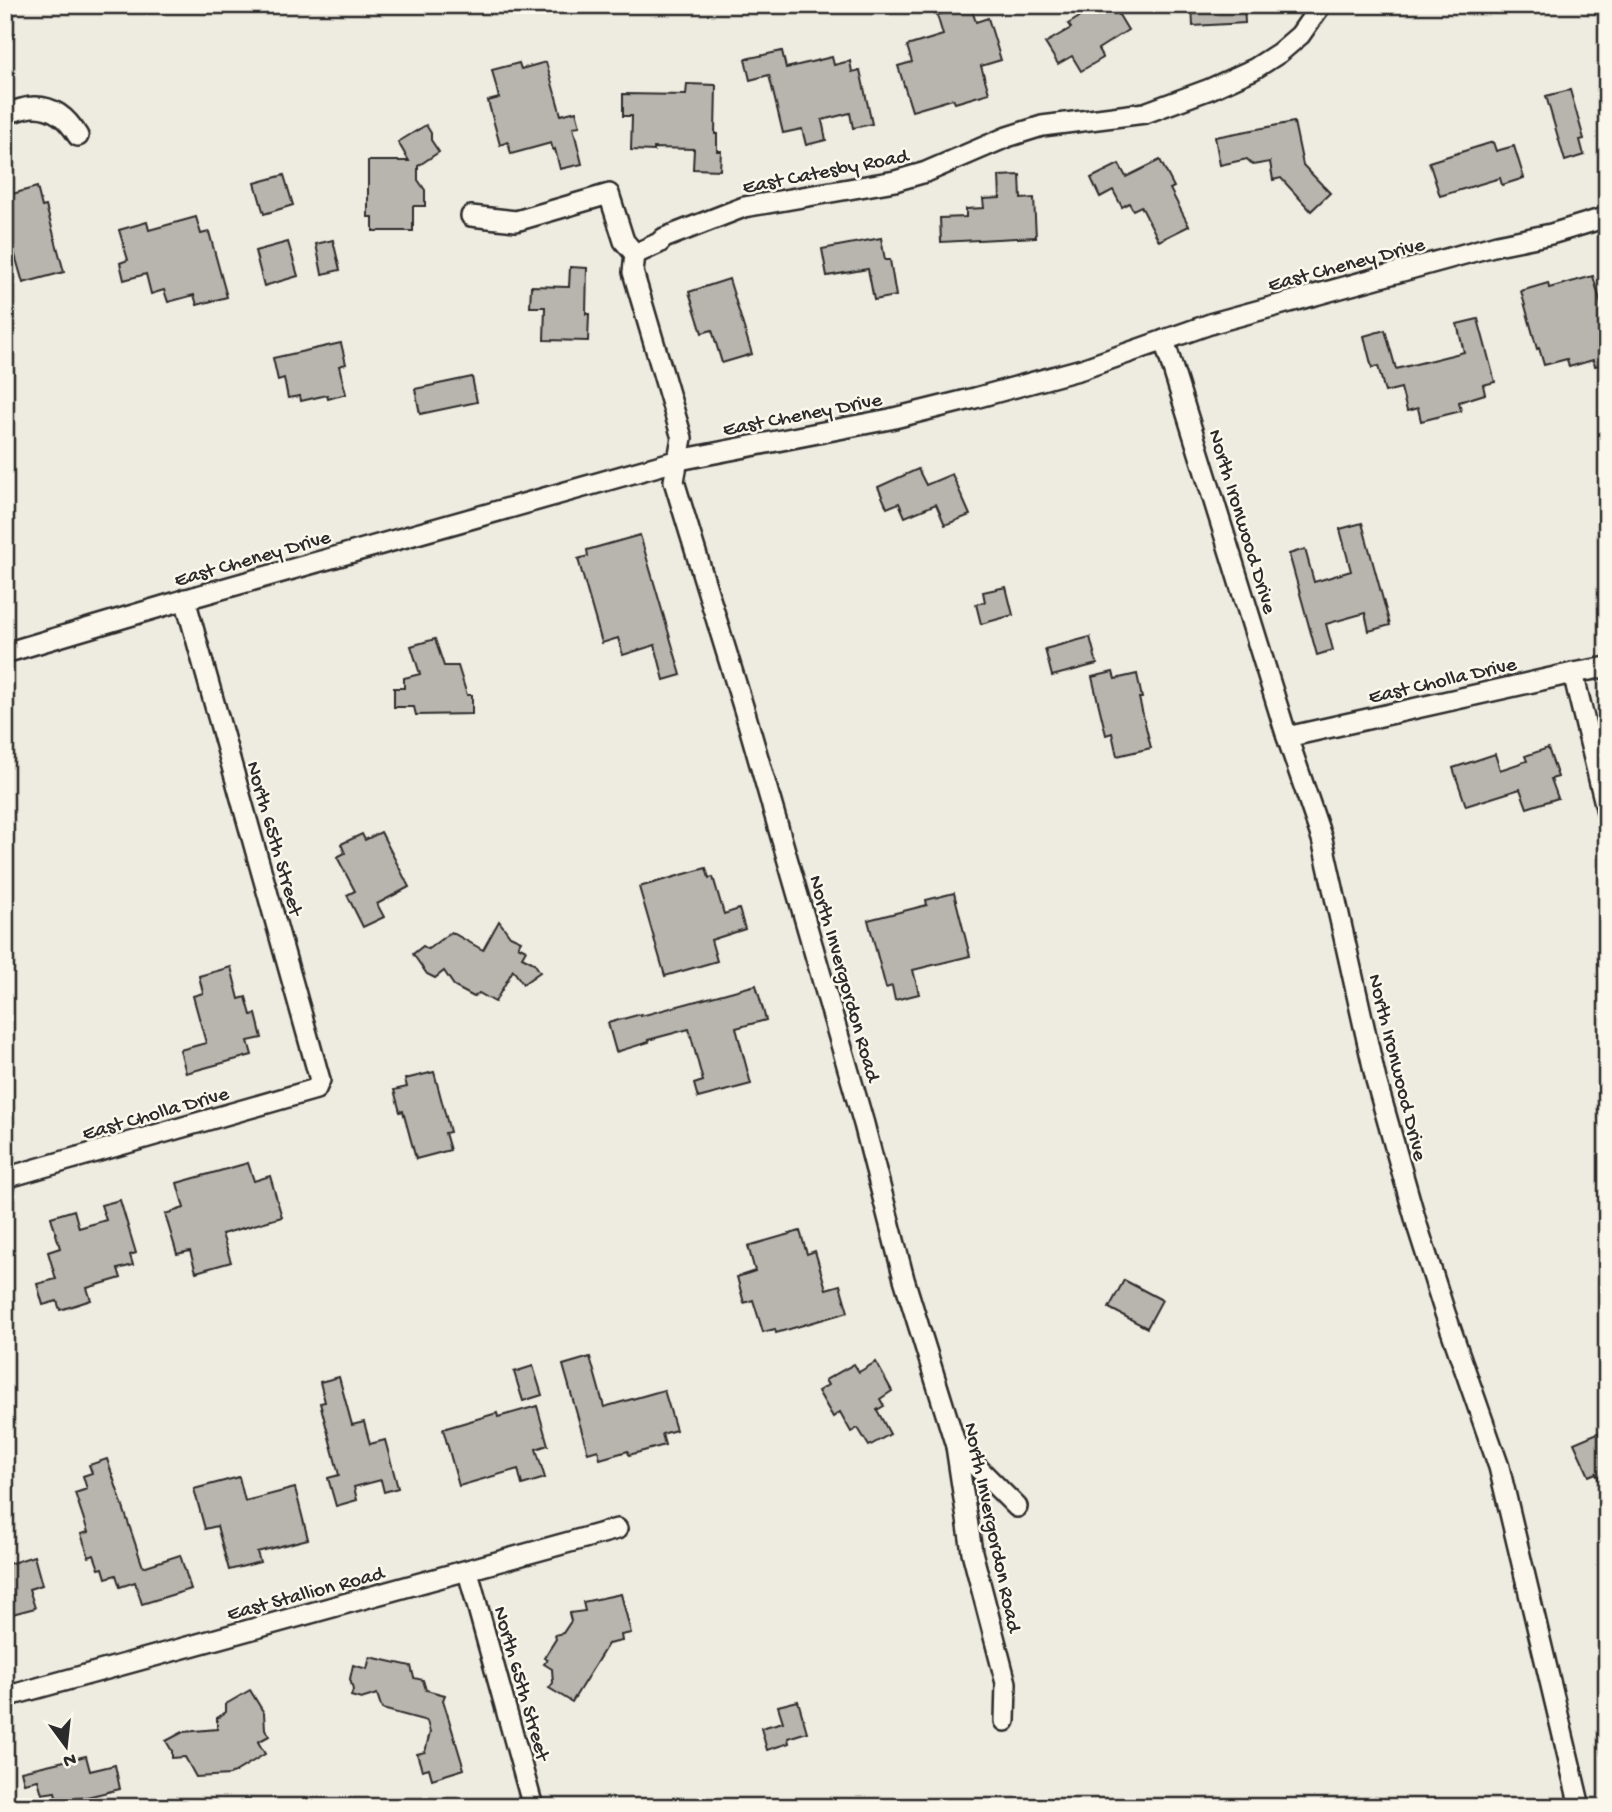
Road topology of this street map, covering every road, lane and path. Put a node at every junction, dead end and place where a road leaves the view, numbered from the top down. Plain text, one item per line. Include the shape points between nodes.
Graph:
1 (1321, 5) edge
2 (5, 114) edge
3 (78, 136) dead end
4 (471, 216) dead end
5 (1607, 217) edge
6 (635, 254) junction
7 (1164, 340) junction
8 (679, 460) junction
9 (185, 599) junction
10 (5, 653) edge
11 (1607, 667) edge
12 (1573, 673) junction
13 (1287, 737) junction
14 (1607, 812) edge
15 (316, 1089) joint
16 (5, 1178) edge
17 (956, 1446) junction
18 (1017, 1507) dead end
19 (617, 1530) dead end
20 (468, 1572) junction
21 (5, 1697) edge
22 (1005, 1721) dead end
23 (533, 1807) edge
24 (1580, 1807) edge

1 - 6 street, East Catesby Road via 1300,35 1254,69 1145,113 1042,126 895,181 744,207
2 - 3 street via 32,107 54,110
4 - 6 street via 516,221 609,194 624,240
5 - 7 street, East Cheney Drive
6 - 8 street, North Invergordon Road via 633,272 682,438
7 - 8 street, East Cheney Drive via 1082,369 963,401
7 - 13 street, North Ironwood Drive
8 - 9 street, East Cheney Drive
8 - 17 street, North Invergordon Road via 674,481
9 - 10 street, East Cheney Drive
9 - 15 street, North 65th Street via 320,1080
11 - 12 street, East Cholla Drive
12 - 13 street, East Cholla Drive
12 - 14 street
13 - 24 street, North Ironwood Drive via 1322,839 1376,1080 1417,1225 1499,1467
15 - 16 street, East Cholla Drive
17 - 18 street
17 - 22 street, North Invergordon Road via 972,1552 1006,1683
19 - 20 street, East Stallion Road
20 - 21 street, East Stallion Road
20 - 23 street, North 65th Street

